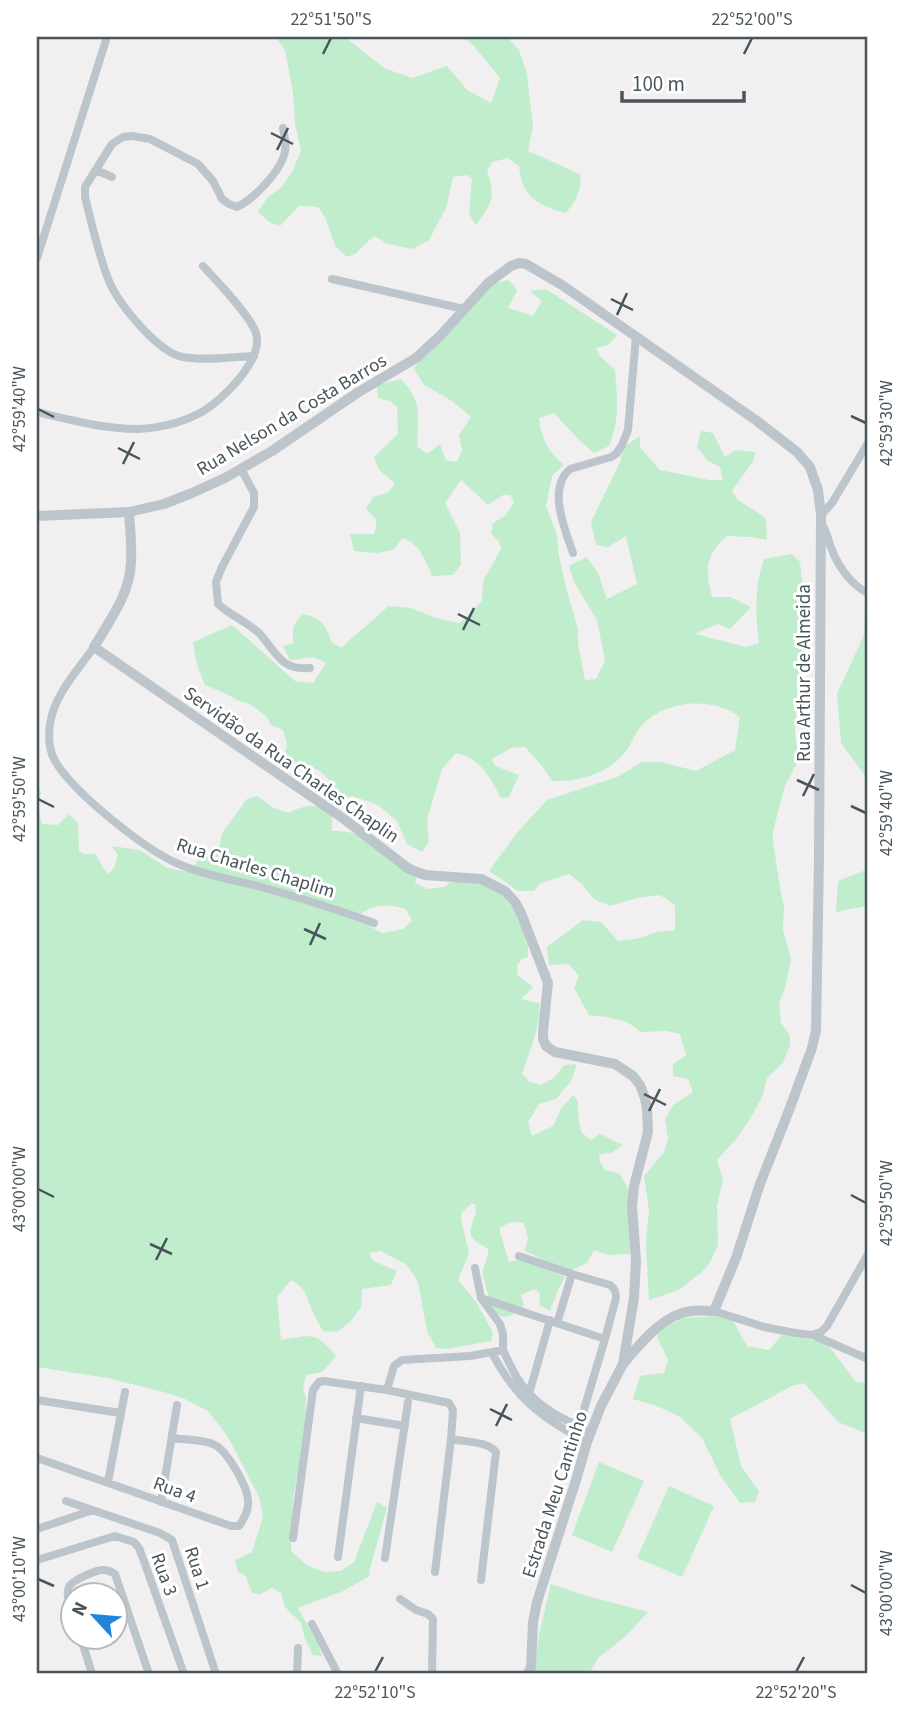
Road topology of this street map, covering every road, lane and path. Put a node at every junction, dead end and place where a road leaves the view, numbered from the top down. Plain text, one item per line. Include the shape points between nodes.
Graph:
1 (107, 37) edge
2 (283, 128) dead end
3 (96, 170) junction
4 (112, 177) dead end
5 (37, 258) edge
6 (526, 264) joint
7 (203, 265) dead end
8 (332, 279) dead end
9 (464, 309) junction
10 (636, 336) junction
11 (254, 356) junction
12 (37, 412) edge
13 (868, 443) edge
14 (241, 469) junction
15 (129, 512) junction
16 (37, 516) edge
17 (821, 519) junction
18 (573, 553) dead end
19 (868, 593) edge
20 (94, 647) junction
21 (310, 668) dead end
22 (481, 879) joint
23 (374, 923) dead end
24 (868, 1254) edge
25 (519, 1256) dead end
26 (475, 1268) dead end
27 (864, 1271) edge
28 (572, 1274) junction
29 (481, 1298) junction
30 (713, 1311) junction
31 (554, 1322) junction
32 (812, 1335) junction
33 (606, 1339) junction
34 (503, 1350) junction
35 (492, 1353) junction
36 (868, 1359) edge
37 (623, 1364) junction
38 (360, 1386) junction
39 (387, 1390) junction
40 (125, 1391) dead end
41 (529, 1394) junction
42 (37, 1400) edge
43 (408, 1402) dead end
44 (177, 1405) dead end
45 (120, 1413) junction
46 (356, 1418) junction
47 (405, 1426) junction
48 (579, 1426) junction
49 (589, 1437) junction
50 (172, 1438) junction
51 (452, 1439) junction
52 (37, 1458) edge
53 (108, 1482) junction
54 (66, 1501) dead end
55 (162, 1502) junction
56 (93, 1510) junction
57 (37, 1530) edge
58 (293, 1538) dead end
59 (38, 1557) edge
60 (338, 1557) dead end
61 (385, 1558) dead end
62 (435, 1572) dead end
63 (481, 1580) dead end
64 (74, 1582) edge
65 (118, 1582) edge
66 (400, 1599) dead end
67 (130, 1618) edge
68 (312, 1624) dead end
69 (298, 1648) dead end
70 (85, 1652) edge
71 (92, 1674) edge
72 (149, 1674) edge
73 (184, 1674) edge
74 (216, 1674) edge
75 (297, 1674) edge
76 (338, 1674) edge
77 (432, 1674) edge
78 (528, 1674) edge

1 - 5 street
2 - 3 street via 282,162 256,193 237,207 222,199 198,164 150,139 123,137 112,144
3 - 4 street
3 - 11 street via 85,187 85,197 103,265 110,284 144,330 159,346 183,358
6 - 9 street, Rua Nelson da Costa Barros via 500,273
6 - 10 street, Rua Arthur de Almeida
7 - 11 street via 249,320 257,342
8 - 9 street
9 - 14 street, Rua Nelson da Costa Barros via 416,358
10 - 17 street, Rua Arthur de Almeida via 797,452 810,467
10 - 18 street via 628,430 622,445 611,457 565,473 559,485 563,522
11 - 12 street via 240,377 202,412 169,424 115,428
13 - 17 street
14 - 15 street, Rua Nelson da Costa Barros via 192,494
14 - 21 street via 254,493 254,507 216,582 218,604 258,633 284,662 296,669
15 - 16 street, Rua Nelson da Costa Barros
15 - 20 street, Rua Charles Chaplim via 128,581
17 - 19 street via 837,561
17 - 30 street, Rua Arthur de Almeida via 816,1030
20 - 22 street, Servidão da Rua Charles Chaplin via 409,869 425,875
20 - 23 street, Rua Charles Chaplim via 64,689 50,725 49,744 55,760 85,796 127,831 183,867
22 - 37 street, Estrada Meu Cantinho via 505,891 515,902 541,963 548,983 546,1046 615,1065 633,1076 645,1098 648,1132 634,1186 635,1286
24 - 27 street
25 - 28 street
26 - 29 street
27 - 32 street via 846,1290 827,1326
28 - 31 street
28 - 33 street via 614,1288 616,1298
29 - 31 street
29 - 34 street via 500,1324
30 - 32 street via 764,1327
30 - 37 street via 690,1311 668,1320
31 - 33 street
31 - 41 street
32 - 36 street
33 - 48 street
34 - 35 street
34 - 41 street
35 - 39 street via 402,1360 394,1366
35 - 49 street via 537,1412 563,1429
37 - 49 street, Estrada Meu Cantinho
38 - 39 street
38 - 46 street
38 - 58 street via 323,1381 313,1390
39 - 51 street via 449,1403
40 - 45 street
41 - 48 street
42 - 45 street
43 - 47 street
44 - 50 street
45 - 53 street
46 - 47 street
46 - 60 street
47 - 61 street
48 - 49 street
49 - 78 street, Estrada Meu Cantinho via 537,1602
50 - 55 street
50 - 55 street, Rua 4 via 208,1442 223,1450 246,1489 247,1511 239,1526 231,1526
51 - 62 street
51 - 63 street via 488,1445 496,1452
52 - 53 street, Rua 4
53 - 55 street, Rua 4
54 - 56 street, Rua 1
56 - 57 street
56 - 74 street, Rua 1 via 172,1540
59 - 73 street, Rua 3 via 115,1536 134,1542
64 - 65 street via 102,1570 115,1574
66 - 77 street via 433,1619
67 - 72 street
68 - 76 street
69 - 75 street
70 - 71 street

